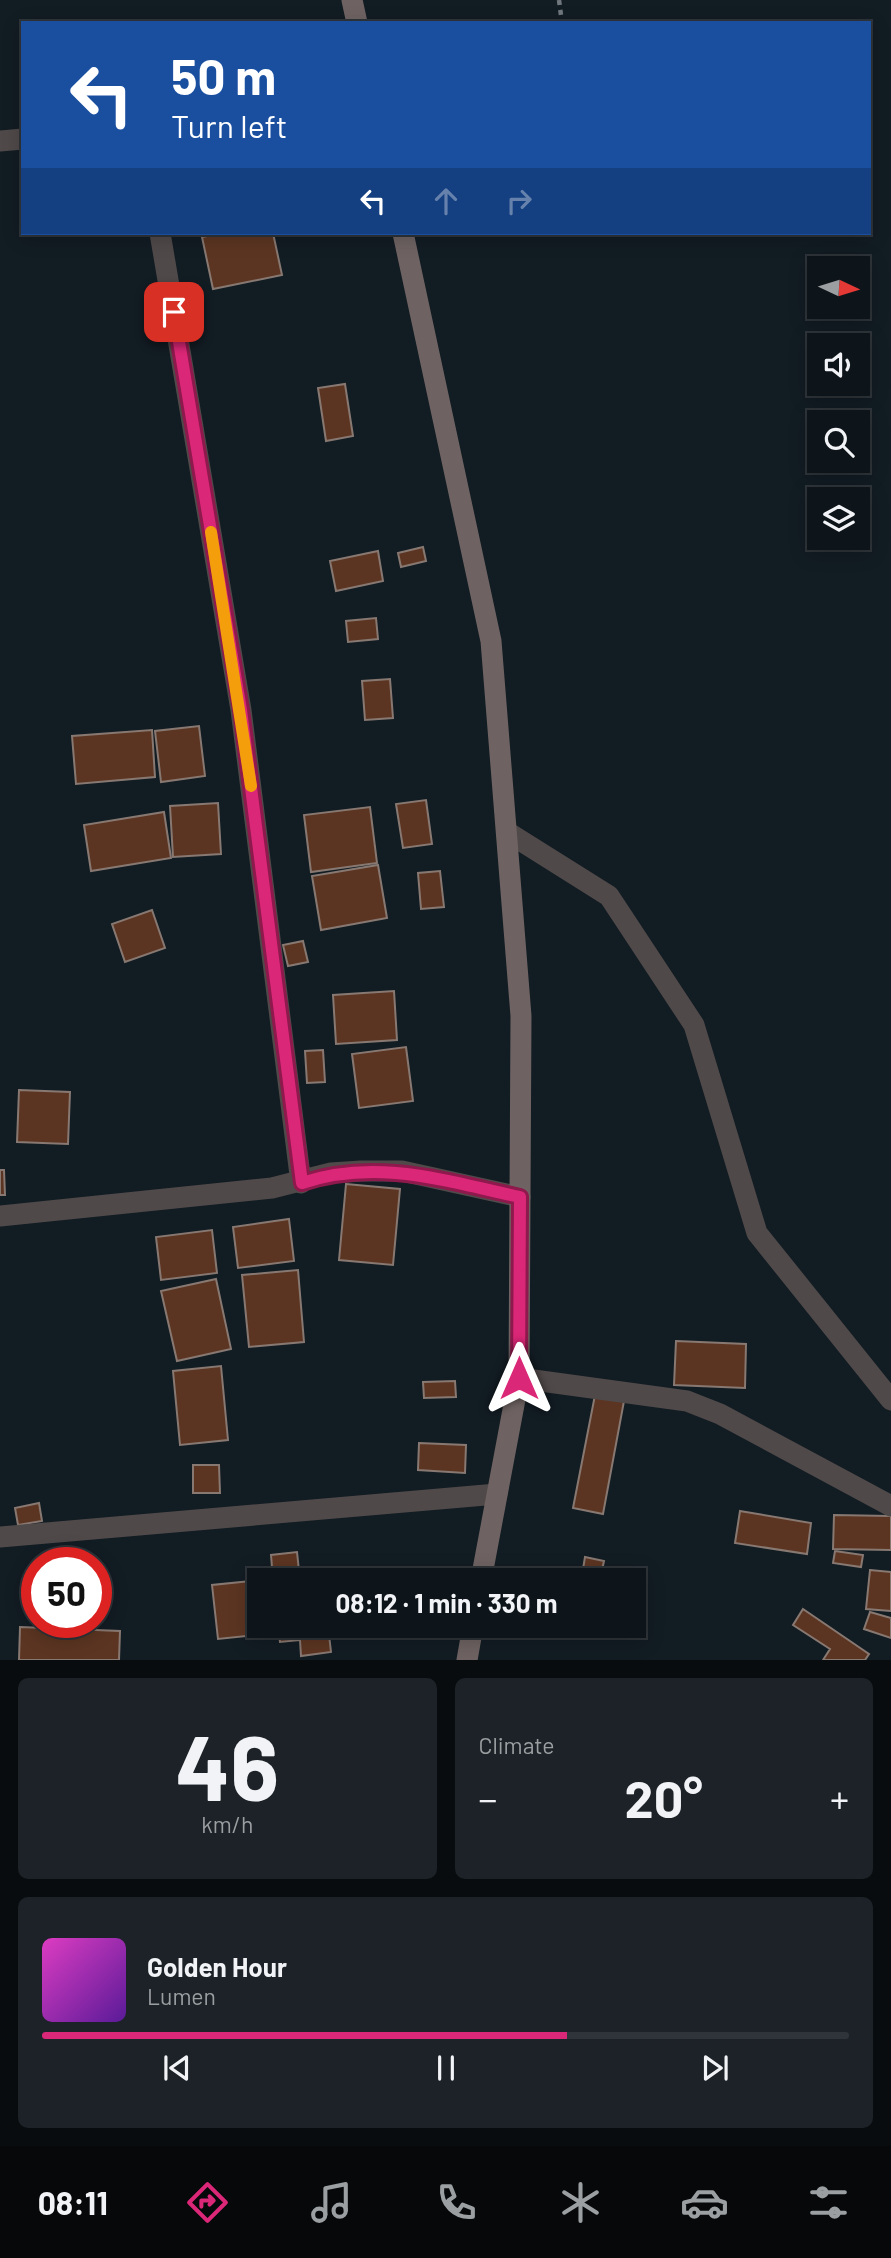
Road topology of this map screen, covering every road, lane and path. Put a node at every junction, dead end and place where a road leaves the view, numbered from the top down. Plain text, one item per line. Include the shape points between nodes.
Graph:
1 (352, 0) edge
2 (559, 0) edge
3 (357, 21) edge
4 (562, 21) edge
5 (21, 139) edge
6 (0, 141) edge
7 (160, 235) edge
8 (403, 235) edge
9 (506, 832) junction
10 (302, 1183) junction
11 (520, 1197) junction
12 (0, 1216) edge
13 (519, 1378) junction
14 (891, 1400) edge
15 (498, 1494) junction
16 (891, 1506) edge
17 (0, 1537) edge
18 (483, 1568) edge
19 (471, 1638) edge
20 (467, 1660) edge

1 - 3 main road
2 - 4 path
5 - 6 street
7 - 10 street via 241,710
8 - 9 main road via 491,640
9 - 11 main road via 521,1016
9 - 14 street via 609,896 694,1025 757,1233
10 - 11 street via 331,1173 402,1171
10 - 12 street
11 - 13 main road
13 - 15 main road
13 - 16 street via 687,1401 720,1414
15 - 17 street
15 - 18 main road
19 - 20 main road

